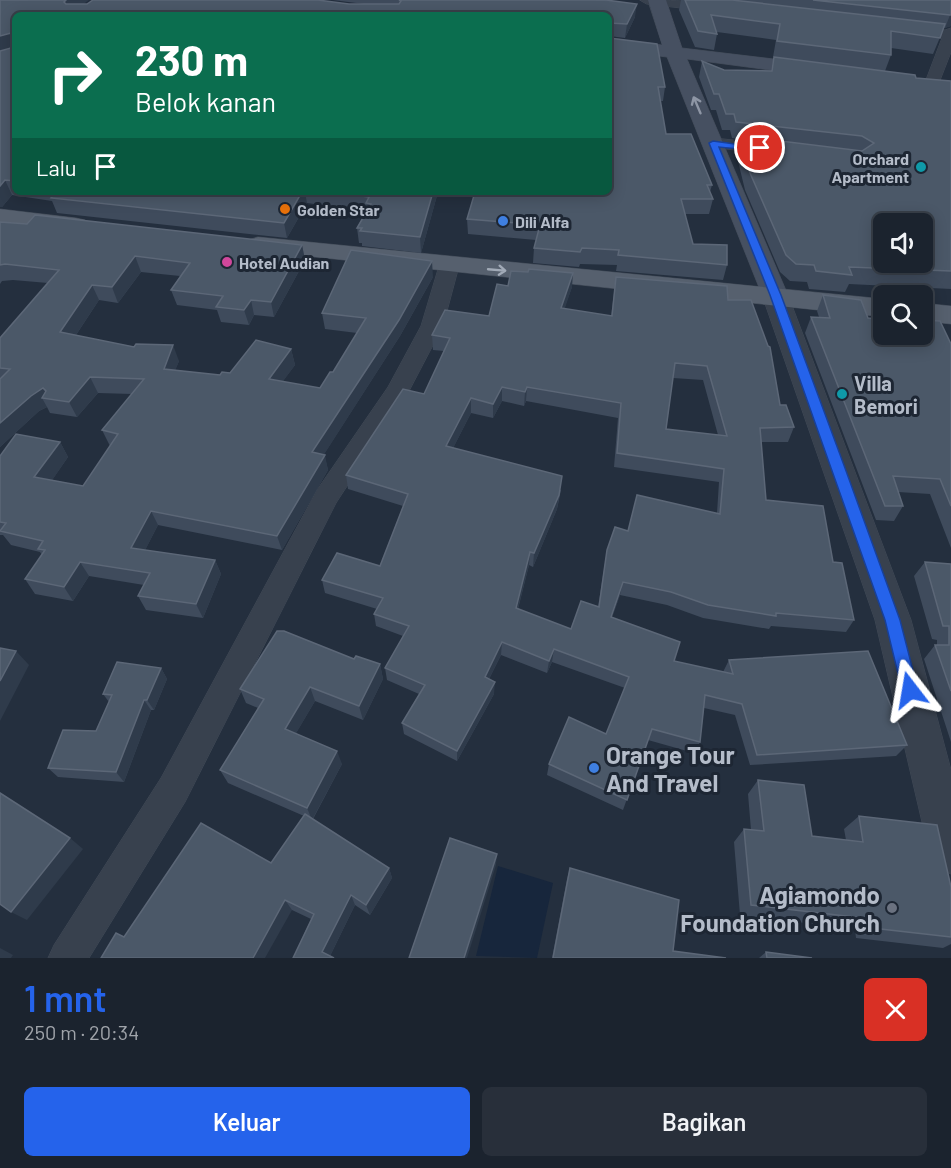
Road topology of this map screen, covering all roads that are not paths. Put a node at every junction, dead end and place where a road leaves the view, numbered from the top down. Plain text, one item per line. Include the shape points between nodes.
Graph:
1 (654, 0) edge
2 (727, 9) edge
3 (891, 28) edge
4 (950, 33) edge
5 (612, 44) edge
6 (674, 52) junction
7 (838, 73) edge
8 (908, 82) edge
9 (941, 86) edge
10 (713, 143) junction
11 (795, 151) edge
12 (0, 216) edge
13 (95, 227) edge
14 (237, 242) edge
15 (449, 266) junction
16 (775, 295) junction
17 (873, 307) edge
18 (933, 313) edge
19 (951, 315) edge
20 (951, 852) edge
21 (67, 958) edge

1 - 2 street
1 - 6 main road
3 - 4 street
4 - 9 street
5 - 6 main road
6 - 7 main road
10 -> 6 main road
8 - 9 main road
10 - 11 street
10 - 16 main road
12 - 13 main road
14 - 15 main road
15 -> 16 main road
15 - 21 street via 432,326 397,391 326,496 173,790
16 - 17 main road
16 - 20 street via 892,620
18 - 19 main road

